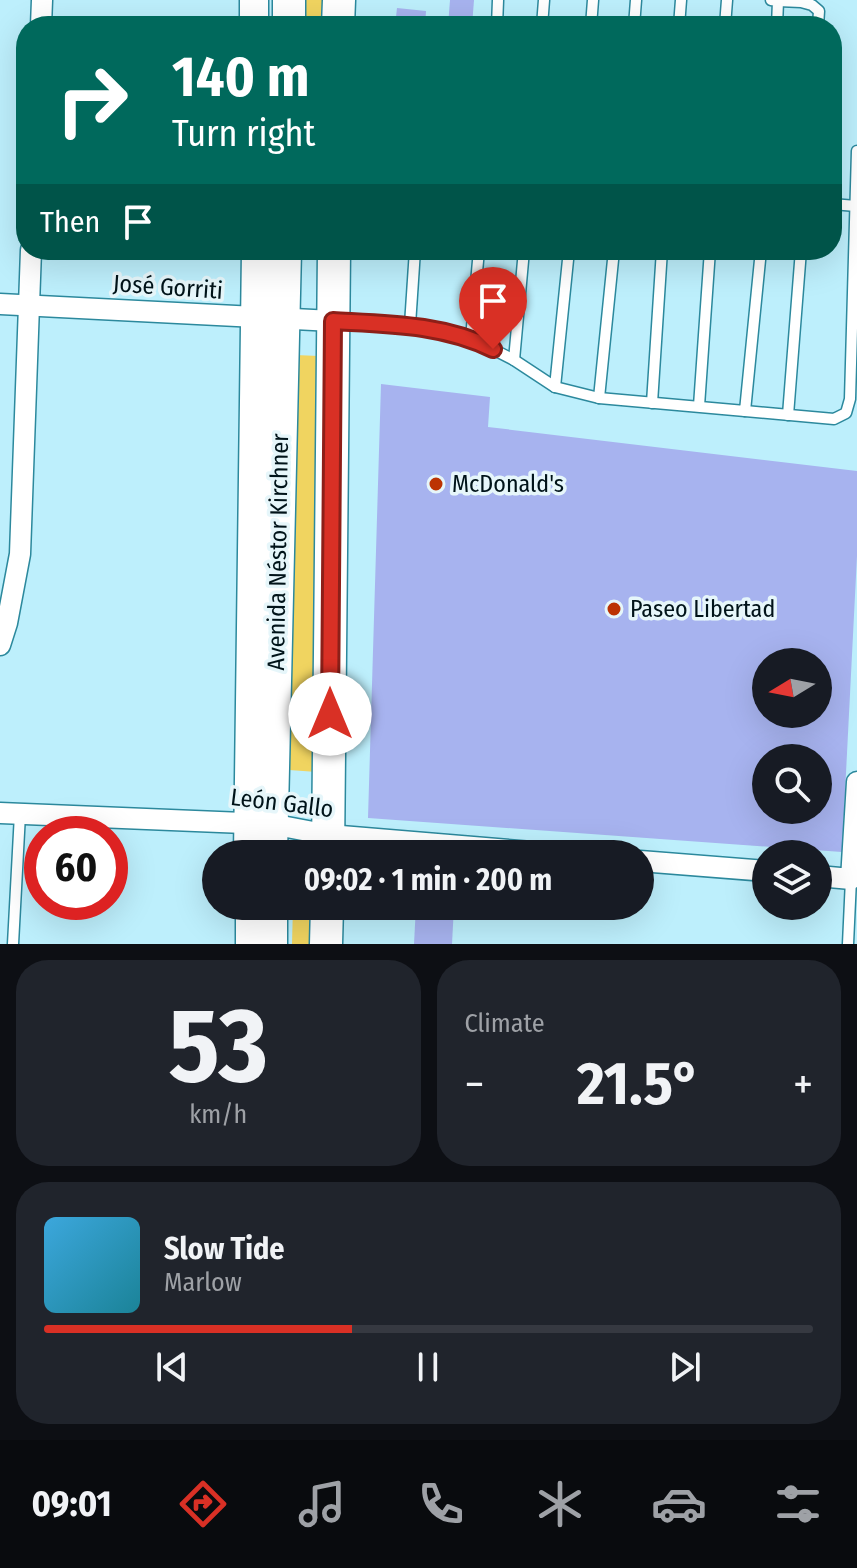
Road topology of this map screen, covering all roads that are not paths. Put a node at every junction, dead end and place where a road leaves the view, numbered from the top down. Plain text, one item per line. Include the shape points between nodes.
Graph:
1 (771, 0) edge
2 (778, 1) edge
3 (819, 16) edge
4 (857, 151) edge
5 (856, 206) edge
6 (31, 260) edge
7 (258, 260) edge
8 (283, 260) edge
9 (334, 260) edge
10 (414, 260) edge
11 (478, 260) edge
12 (523, 260) edge
13 (568, 260) edge
14 (613, 260) edge
15 (661, 260) edge
16 (709, 260) edge
17 (760, 260) edge
18 (800, 260) edge
19 (0, 304) edge
20 (29, 304) junction
21 (270, 319) junction
22 (333, 321) junction
23 (410, 325) junction
24 (471, 338) junction
25 (514, 360) junction
26 (555, 387) junction
27 (599, 398) junction
28 (652, 403) junction
29 (699, 406) junction
30 (745, 411) junction
31 (788, 415) junction
32 (0, 645) edge
33 (857, 782) edge
34 (10, 813) edge
35 (264, 834) edge
36 (303, 840) edge
37 (329, 840) edge
38 (654, 862) edge
39 (752, 870) edge
40 (832, 877) edge
41 (851, 879) junction
42 (250, 920) edge
43 (271, 920) edge
44 (327, 920) edge
45 (13, 944) edge
46 (250, 944) edge
47 (271, 944) edge
48 (326, 944) edge
49 (848, 944) edge

1 - 2 lane
2 - 3 lane via 812,5
4 - 5 lane
5 - 31 lane via 846,413 834,419
6 - 20 street
7 - 21 main road, Avenida Néstor Kirchner
8 - 21 main road, Avenida Néstor Kirchner
9 - 22 main road
10 - 23 lane
11 - 24 lane
12 - 25 lane
13 - 26 lane
14 - 27 lane
15 - 28 lane
16 - 29 lane
17 - 30 lane
18 - 31 lane
19 - 20 street, José Gorriti
20 - 21 street, José Gorriti
20 - 32 street via 20,554
21 - 22 street, José Gorriti
21 - 35 main road, Avenida Néstor Kirchner
22 - 23 lane
22 - 37 main road
23 - 24 lane
24 - 25 lane
25 - 26 lane
26 - 27 lane
27 - 28 lane
28 - 29 lane
29 - 30 lane
30 - 31 lane
33 - 41 street
34 - 35 street, León Gallo
34 - 45 lane
35 - 36 street, León Gallo
38 - 39 street
40 - 41 street
41 - 49 lane
42 - 46 main road
43 - 47 main road
44 - 48 main road

